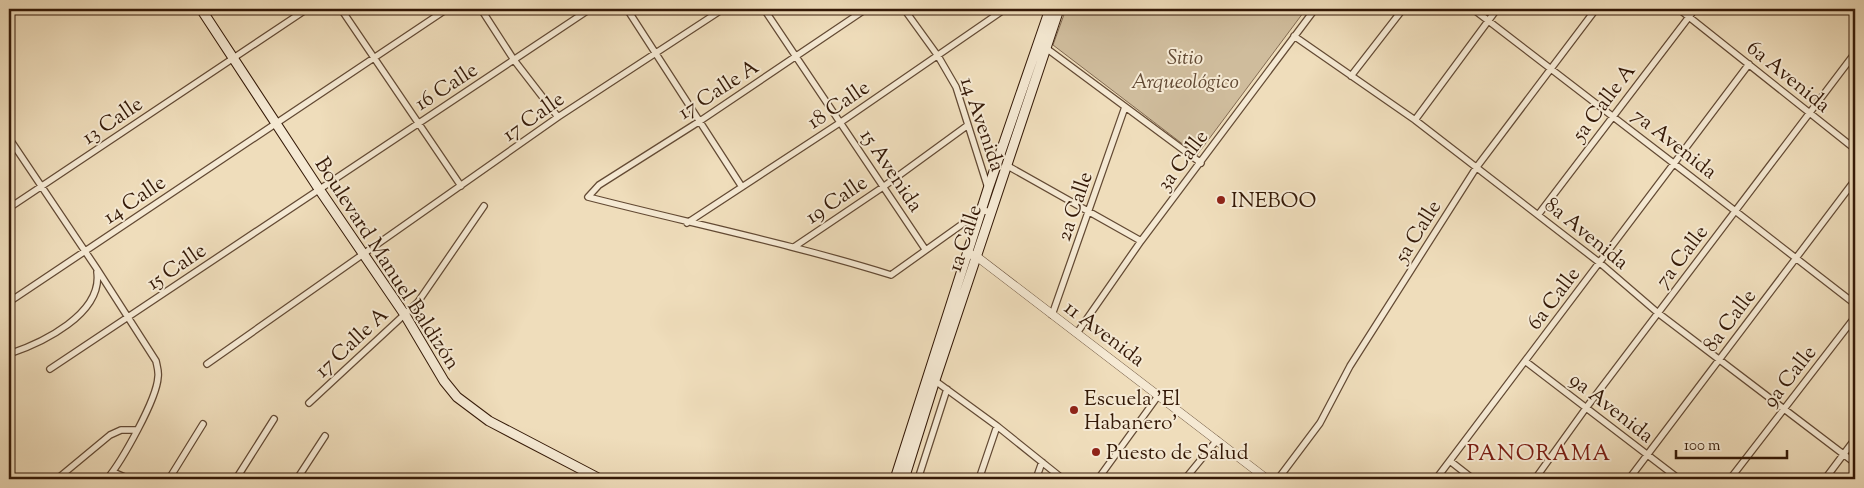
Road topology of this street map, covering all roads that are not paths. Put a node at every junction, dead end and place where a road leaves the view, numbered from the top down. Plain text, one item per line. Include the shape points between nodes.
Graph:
1 (200, 9) edge
2 (308, 9) edge
3 (341, 9) edge
4 (447, 9) edge
5 (481, 9) edge
6 (590, 9) edge
7 (627, 9) edge
8 (723, 9) edge
9 (764, 9) edge
10 (866, 9) edge
11 (904, 9) edge
12 (1004, 9) edge
13 (1059, 9) edge
14 (1315, 9) edge
15 (1403, 9) edge
16 (1473, 9) edge
17 (1497, 9) edge
18 (1596, 9) edge
19 (1679, 9) edge
20 (1695, 9) edge
21 (1047, 11) edge
22 (1689, 16) junction
23 (1488, 20) junction
24 (1294, 36) junction
25 (1046, 48) junction
26 (657, 52) junction
27 (1855, 53) edge
28 (938, 56) junction
29 (374, 57) junction
30 (796, 57) junction
31 (232, 58) junction
32 (514, 60) junction
33 (1749, 64) junction
34 (1552, 68) junction
35 (1351, 76) junction
36 (1125, 107) junction
37 (1809, 113) junction
38 (1613, 115) junction
39 (558, 117) junction
40 (1415, 120) junction
41 (700, 121) junction
42 (841, 122) junction
43 (419, 123) junction
44 (278, 124) junction
45 (968, 125) junction
46 (9, 138) edge
47 (1855, 149) edge
48 (1201, 163) junction
49 (1673, 164) junction
50 (1006, 165) junction
51 (1476, 168) junction
52 (1855, 180) edge
53 (461, 186) junction
54 (41, 187) junction
55 (742, 187) junction
56 (883, 187) junction
57 (320, 189) junction
58 (988, 189) junction
59 (484, 206) dead end
60 (9, 208) edge
61 (989, 208) junction
62 (1735, 211) junction
63 (1089, 212) junction
64 (1538, 215) junction
65 (687, 223) junction
66 (1141, 241) junction
67 (794, 247) junction
68 (926, 249) junction
69 (85, 251) junction
70 (364, 254) junction
71 (972, 255) junction
72 (1796, 258) junction
73 (1600, 263) junction
74 (97, 270) junction
75 (9, 302) edge
76 (1855, 304) edge
77 (1658, 313) junction
78 (405, 315) junction
79 (1052, 315) junction
80 (128, 317) junction
81 (1855, 317) edge
82 (1077, 334) junction
83 (9, 354) edge
84 (1719, 359) junction
85 (1526, 360) junction
86 (207, 364) dead end
87 (50, 370) dead end
88 (931, 378) junction
89 (947, 390) junction
90 (1158, 396) junction
91 (309, 403) dead end
92 (1586, 408) junction
93 (1784, 408) junction
94 (274, 419) dead end
95 (204, 424) dead end
96 (998, 426) junction
97 (137, 430) junction
98 (324, 436) dead end
99 (1855, 439) edge
100 (1216, 440) junction
101 (1844, 454) junction
102 (1647, 455) junction
103 (1450, 461) junction
104 (1042, 462) junction
105 (1855, 462) edge
106 (113, 472) junction
107 (57, 479) edge
108 (107, 479) edge
109 (129, 479) edge
110 (169, 479) edge
111 (236, 479) edge
112 (297, 479) edge
113 (600, 479) edge
114 (895, 479) edge
115 (904, 479) edge
116 (918, 479) edge
117 (979, 479) edge
118 (1036, 479) edge
119 (1063, 479) edge
120 (1098, 479) edge
121 (1185, 479) edge
122 (1268, 479) edge
123 (1278, 479) edge
124 (1436, 479) edge
125 (1473, 479) edge
126 (1535, 479) edge
127 (1629, 479) edge
128 (1679, 479) edge
129 (1730, 479) edge
130 (1825, 479) edge

1 - 31 main road, Boulevard Manuel Baldizón
2 - 31 street
3 - 29 street
4 - 29 street
5 - 32 street
6 - 32 street, 16 Calle
7 - 26 street
8 - 26 street, 17 Calle
9 - 30 street, 15 Avenida
10 - 30 street, 17 Calle A
11 - 28 street, 14 Avenida
12 - 28 street, 18 Calle
13 - 25 main road, 1a Calle
14 - 24 street, 3a Calle
15 - 35 street
16 - 23 street, 7a Avenida
17 - 23 street
18 - 34 street, 5a Calle
19 - 22 street, 6a Avenida
20 - 22 street, 5a Calle A
21 - 58 main road, 1a Calle
22 - 33 street, 6a Avenida
22 - 38 street, 5a Calle A
23 - 34 street, 7a Avenida
23 - 40 street
24 - 35 street, 8a Avenida
24 - 48 street, 3a Calle
25 - 36 street
25 - 50 main road, 1a Calle
26 - 39 street, 17 Calle
26 - 41 street
27 - 37 street, 7a Calle
28 - 42 street, 18 Calle
28 - 45 street, 14 Avenida via 956,87
29 - 43 street
29 - 44 street
30 - 41 street, 17 Calle A
30 - 42 street, 15 Avenida
31 - 44 main road, Boulevard Manuel Baldizón
31 - 54 street, 13 Calle
32 - 39 street
32 - 43 street, 16 Calle
33 - 37 street, 6a Avenida
33 - 49 street, 6a Calle
34 - 38 street, 7a Avenida
34 - 51 street, 5a Calle
35 - 40 street, 8a Avenida
36 - 48 street
36 - 63 street, 2a Calle
37 - 47 street, 6a Avenida
37 - 62 street, 7a Calle
38 - 49 street, 7a Avenida
38 - 64 street, 5a Calle A
39 - 53 street, 17 Calle
40 - 51 street, 8a Avenida
41 - 55 street
41 - 65 street, 17 Calle A via 599,185 588,197
42 - 55 street, 18 Calle
42 - 56 street, 15 Avenida
43 - 53 street
43 - 57 street, 16 Calle
44 - 57 main road, Boulevard Manuel Baldizón
44 - 69 street, 14 Calle
45 - 56 street, 19 Calle
45 - 58 street, 14 Avenida
46 - 54 street
48 - 66 street, 3a Calle
49 - 62 street, 7a Avenida
49 - 73 street, 6a Calle
50 - 61 main road, 1a Calle
50 - 63 street
51 - 64 street, 8a Avenida
51 - 123 street, 5a Calle via 1356,358 1320,423
52 - 72 street, 8a Calle
53 - 70 street, 17 Calle
54 - 60 street, 13 Calle
54 - 69 street
55 - 65 street, 18 Calle
56 - 67 street, 19 Calle
56 - 68 street, 15 Avenida
57 - 70 main road, Boulevard Manuel Baldizón
57 - 80 street, 15 Calle
58 - 61 main road, 1a Calle
58 - 61 street, 14 Avenida
59 - 78 street, 17 Calle A via 418,302
61 - 68 street
61 - 71 main road, 1a Calle
62 - 72 street, 7a Avenida
62 - 77 street, 7a Calle
63 - 66 street
63 - 79 street, 2a Calle
64 - 73 street, 8a Avenida
65 - 67 street
66 - 82 street, 3a Calle
67 - 68 street via 891,275
69 - 74 street
69 - 75 street, 14 Calle
70 - 78 main road, Boulevard Manuel Baldizón
70 - 86 street
71 - 79 street, 11 Avenida
71 - 88 main road, 1a Calle
72 - 76 street, 7a Avenida
72 - 84 street, 8a Calle
73 - 77 street, 8a Avenida
73 - 85 street, 6a Calle
74 - 80 street
74 - 83 street via 99,281 89,305 48,337
77 - 84 street, 8a Avenida
77 - 92 street, 7a Calle
78 - 91 street, 17 Calle A
78 - 113 main road, Boulevard Manuel Baldizón via 457,397 489,421
79 - 82 street, 11 Avenida
80 - 87 street, 15 Calle
80 - 97 street via 156,361 159,375
81 - 93 street, 9a Calle
82 - 90 street, 11 Avenida
84 - 93 street, 8a Avenida
84 - 102 street, 8a Calle
85 - 92 street, 9a Avenida
85 - 103 street, 6a Calle
88 - 89 street
88 - 114 main road, 1a Calle
88 - 115 main road, 1a Calle
89 - 96 street
89 - 116 street
90 - 100 street, 11 Avenida
90 - 120 street
92 - 102 street, 9a Avenida
92 - 126 street, 7a Calle
93 - 101 street, 8a Avenida
93 - 129 street, 9a Calle
94 - 111 street
95 - 110 street
96 - 104 street
96 - 117 street
97 - 106 street
97 - 107 street via 121,430 110,435
98 - 112 street
99 - 101 street
100 - 121 street
100 - 122 street, 11 Avenida
101 - 105 street, 8a Avenida
101 - 130 street
102 - 127 street, 8a Calle
102 - 128 street, 9a Avenida
103 - 124 street, 6a Calle
103 - 125 street
104 - 118 street
104 - 119 street
106 - 108 street
106 - 109 street

